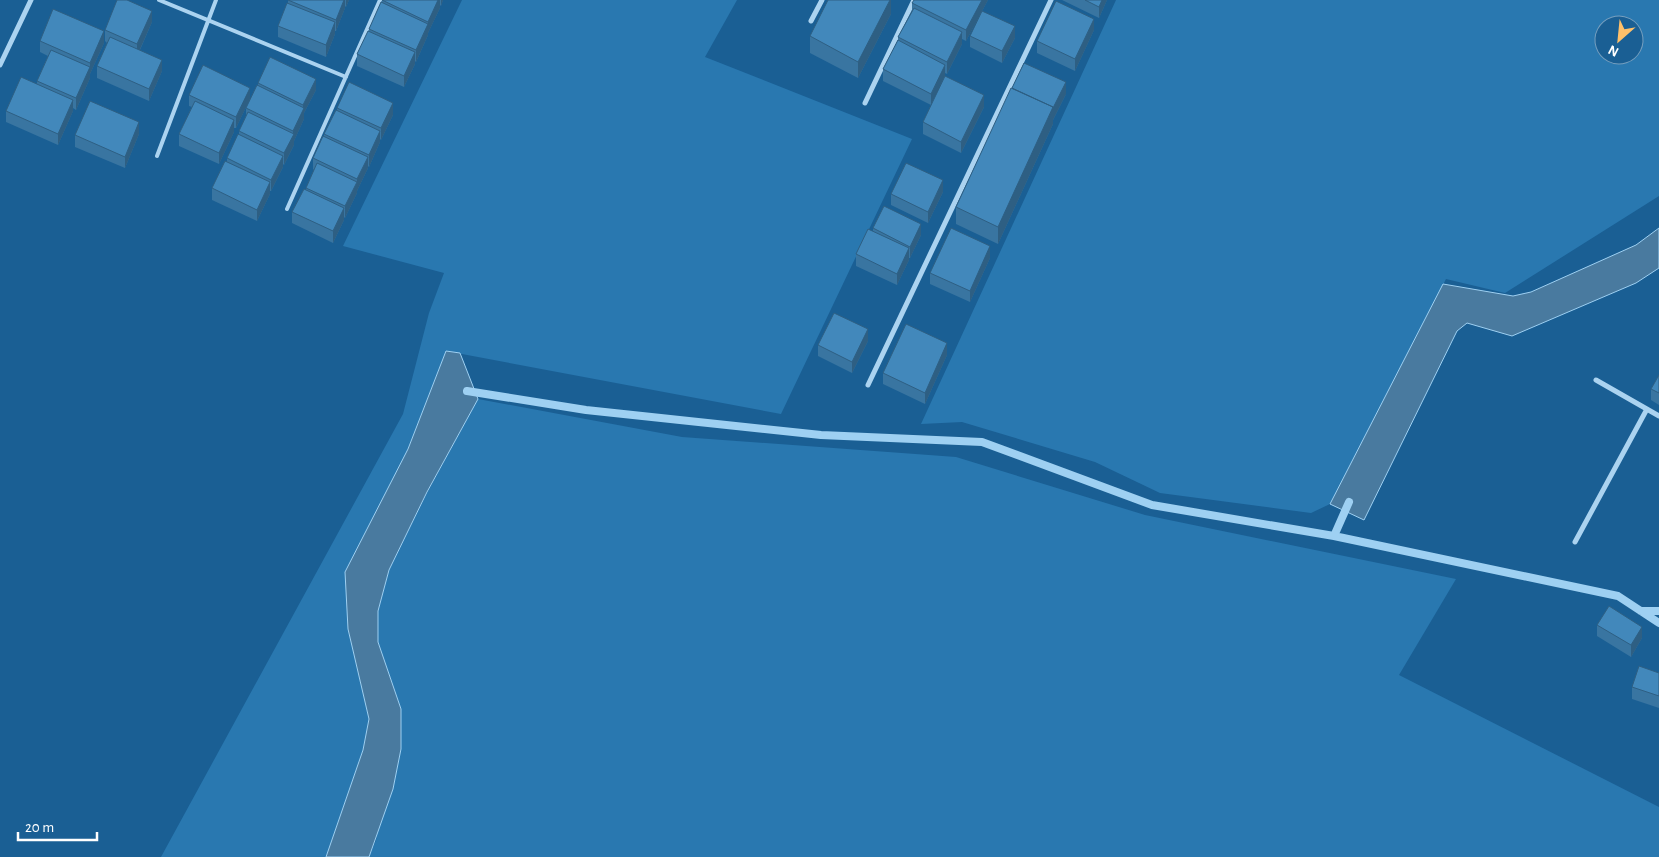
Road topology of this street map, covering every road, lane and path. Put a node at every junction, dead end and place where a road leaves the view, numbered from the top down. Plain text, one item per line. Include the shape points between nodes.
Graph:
1 (31, 0) edge
2 (159, 0) edge
3 (216, 0) edge
4 (380, 0) edge
5 (822, 0) edge
6 (914, 0) edge
7 (1051, 0) edge
8 (208, 20) junction
9 (811, 21) dead end
10 (0, 65) edge
11 (346, 77) junction
12 (865, 103) dead end
13 (156, 156) dead end
14 (287, 209) dead end
15 (1596, 380) dead end
16 (868, 385) dead end
17 (1647, 409) junction
18 (1659, 416) edge
19 (1575, 542) dead end

1 - 10 street
2 - 8 lane
3 - 8 lane
4 - 11 lane
5 - 9 street
6 - 12 street
7 - 16 street
8 - 11 lane
8 - 13 lane
11 - 14 lane
15 - 17 street
17 - 18 street
17 - 19 street

